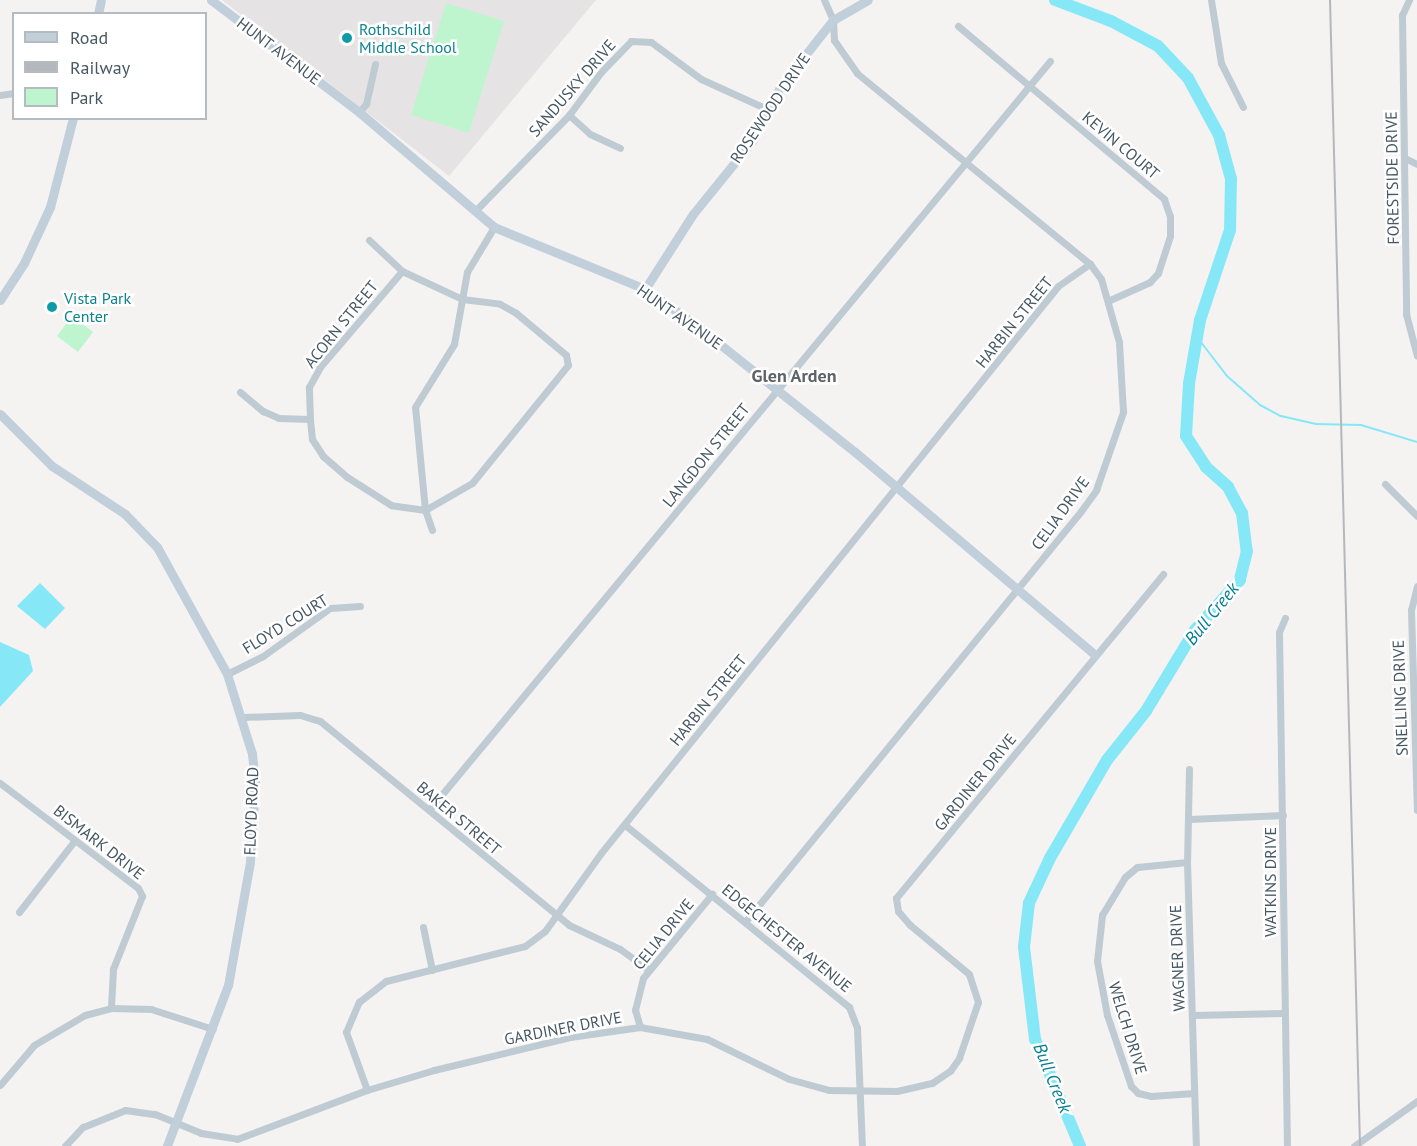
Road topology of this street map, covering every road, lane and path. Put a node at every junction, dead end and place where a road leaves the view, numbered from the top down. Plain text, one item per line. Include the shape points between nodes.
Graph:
1 (211, 0) edge
2 (824, 0) edge
3 (868, 0) edge
4 (1211, 0) edge
5 (1409, 0) edge
6 (833, 20) junction
7 (958, 26) dead end
8 (1050, 61) dead end
9 (375, 64) dead end
10 (1029, 84) junction
11 (1243, 107) dead end
12 (767, 109) junction
13 (359, 112) junction
14 (568, 115) junction
15 (72, 120) edge
16 (620, 148) dead end
17 (965, 159) junction
18 (1407, 159) junction
19 (1417, 164) edge
20 (476, 210) junction
21 (494, 227) junction
22 (369, 240) dead end
23 (1090, 264) junction
24 (402, 271) junction
25 (645, 289) junction
26 (462, 299) junction
27 (0, 300) edge
28 (1110, 300) junction
29 (1417, 356) edge
30 (777, 389) junction
31 (240, 392) dead end
32 (0, 414) edge
33 (310, 419) junction
34 (886, 478) junction
35 (1384, 484) dead end
36 (897, 487) junction
37 (890, 496) junction
38 (424, 510) junction
39 (1417, 516) edge
40 (432, 530) dead end
41 (1163, 574) dead end
42 (1417, 586) edge
43 (1019, 588) junction
44 (360, 606) dead end
45 (1285, 618) dead end
46 (1095, 655) junction
47 (227, 674) junction
48 (244, 717) junction
49 (1416, 748) edge
50 (1189, 769) dead end
51 (0, 783) edge
52 (429, 810) junction
53 (1417, 810) edge
54 (1283, 815) junction
55 (1189, 819) junction
56 (626, 825) junction
57 (75, 840) junction
58 (1186, 862) junction
59 (712, 894) junction
60 (19, 912) dead end
61 (560, 915) junction
62 (744, 922) junction
63 (423, 927) dead end
64 (432, 970) junction
65 (649, 970) junction
66 (111, 1008) junction
67 (635, 1010) junction
68 (1284, 1012) junction
69 (1193, 1015) junction
70 (640, 1027) junction
71 (625, 1028) junction
72 (213, 1029) junction
73 (0, 1085) edge
74 (857, 1089) junction
75 (368, 1090) junction
76 (1194, 1093) junction
77 (1417, 1101) edge
78 (176, 1123) junction
79 (65, 1146) edge
80 (167, 1146) edge
81 (862, 1146) edge
82 (1196, 1146) edge
83 (1287, 1146) edge
84 (1354, 1146) edge

1 - 13 street, HUNT AVENUE
2 - 6 street, CELIA DRIVE
3 - 6 street, ROSEWOOD DRIVE
4 - 11 street via 1221,63
5 - 18 street, FORESTSIDE DRIVE via 1402,15
6 - 12 street, ROSEWOOD DRIVE
6 - 17 street, CELIA DRIVE via 834,40 857,73
7 - 10 street, KEVIN COURT
8 - 10 street, LANGDON STREET
9 - 13 street via 366,104
10 - 17 street, LANGDON STREET
10 - 28 street, KEVIN COURT via 1164,199 1170,216 1170,236 1158,273 1141,287
12 - 14 street, SANDUSKY DRIVE via 702,78 651,42 631,41
12 - 25 street, ROSEWOOD DRIVE via 753,140 693,214
13 - 20 street, HUNT AVENUE
14 - 16 street via 590,134
14 - 20 street, SANDUSKY DRIVE
15 - 27 street via 50,207 24,263
17 - 23 street, CELIA DRIVE via 993,188
17 - 30 street, LANGDON STREET
18 - 19 street
18 - 29 street, FORESTSIDE DRIVE via 1406,314
20 - 21 street, HUNT AVENUE
21 - 25 street, HUNT AVENUE
21 - 26 street via 476,251
22 - 24 street
23 - 28 street, CELIA DRIVE
23 - 36 street, HARBIN STREET via 1058,285
24 - 26 street
24 - 33 street, ACORN STREET via 320,367 309,387
25 - 30 street, HUNT AVENUE
26 - 38 street via 454,344 415,407
26 - 38 street via 500,304 516,313 566,355 568,365 472,483
28 - 43 street, CELIA DRIVE via 1123,377 1123,412 1110,456 1096,490
30 - 34 street, HUNT AVENUE
30 - 52 street, LANGDON STREET
31 - 33 street via 263,411 279,418
32 - 47 street, FLOYD ROAD via 52,466 125,514 157,547
33 - 38 street, ACORN STREET via 312,439 323,456 347,477 391,505
34 - 36 street, HUNT AVENUE
34 - 37 street
35 - 39 street
36 - 37 street, HARBIN STREET
36 - 43 street, HUNT AVENUE
37 - 56 street, HARBIN STREET
38 - 40 street
41 - 46 street, GARDINER DRIVE
42 - 49 street, SNELLING DRIVE via 1411,610
43 - 46 street, HUNT AVENUE
43 - 62 street, CELIA DRIVE
44 - 47 street, FLOYD COURT via 330,608 263,656
45 - 54 street, WATKINS DRIVE via 1279,633
46 - 74 street, GARDINER DRIVE via 896,898 904,918 969,974 974,986 978,1002 975,1022 959,1058 950,1071 917,1089
47 - 48 street, FLOYD ROAD
48 - 52 street, BAKER STREET via 300,715 320,721
48 - 72 street, FLOYD ROAD via 255,784 250,862 228,985
49 - 53 street, SNELLING DRIVE
50 - 55 street, WAGNER DRIVE
51 - 57 street, BISMARK DRIVE
52 - 61 street, BAKER STREET
54 - 55 street
54 - 68 street, WATKINS DRIVE
55 - 58 street, WAGNER DRIVE
56 - 59 street, EDGECHESTER AVENUE
56 - 61 street, HARBIN STREET
57 - 60 street
57 - 66 street, BISMARK DRIVE via 138,888 142,896 113,969
58 - 69 street, WAGNER DRIVE
58 - 76 street, WELCH DRIVE via 1137,867 1125,877 1102,915 1097,961 1107,1014 1131,1086 1138,1093 1151,1096
59 - 62 street, EDGECHESTER AVENUE
59 - 65 street, CELIA DRIVE
61 - 64 street, HARBIN STREET via 525,946
61 - 65 street, BAKER STREET via 569,925 620,949
62 - 74 street, EDGECHESTER AVENUE via 793,957 849,1007 856,1028
63 - 64 street
64 - 75 street, HARBIN STREET via 386,981 359,1002 346,1032
65 - 67 street, CELIA DRIVE via 643,978
66 - 72 street via 151,1009
66 - 73 street via 84,1015 53,1031 34,1045
67 - 70 street
67 - 71 street, CELIA DRIVE
68 - 69 street
68 - 83 street, WATKINS DRIVE
69 - 76 street, WAGNER DRIVE
70 - 71 street, GARDINER DRIVE
70 - 74 street, GARDINER DRIVE via 707,1039 789,1079 829,1090
71 - 75 street, GARDINER DRIVE via 570,1037
72 - 78 street, FLOYD ROAD
74 - 81 street, EDGECHESTER AVENUE
75 - 78 street, GARDINER DRIVE via 237,1139
76 - 82 street, WAGNER DRIVE
77 - 84 street
78 - 79 street, GARDINER DRIVE via 155,1114 125,1110 82,1127
78 - 80 street, FLOYD ROAD

